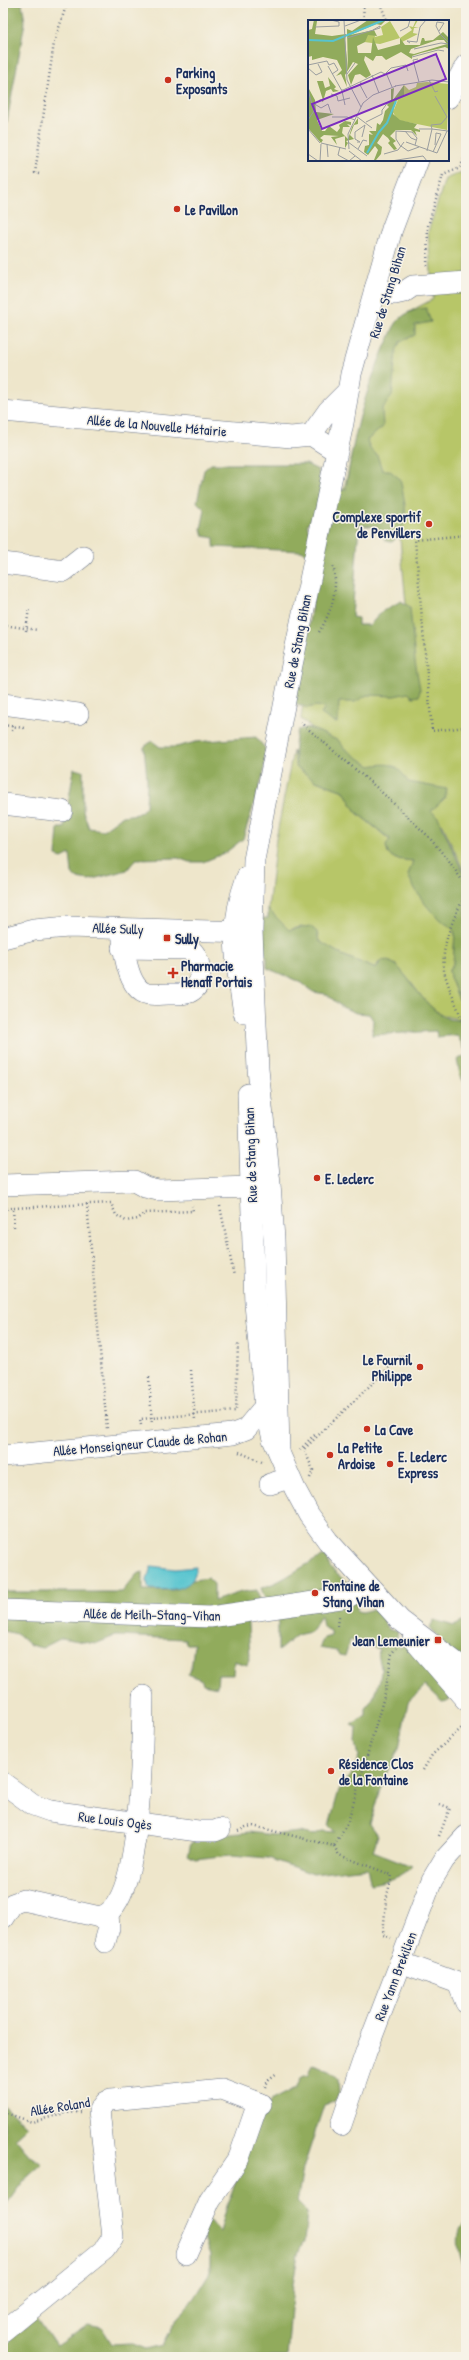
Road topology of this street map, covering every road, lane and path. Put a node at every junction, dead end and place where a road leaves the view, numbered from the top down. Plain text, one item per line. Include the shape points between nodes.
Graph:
1 (67, 3) edge
2 (363, 3) edge
3 (380, 3) edge
4 (364, 20) edge
5 (387, 20) edge
6 (466, 65) edge
7 (449, 96) edge
8 (466, 155) edge
9 (418, 161) edge
10 (426, 161) edge
11 (39, 174) dead end
12 (466, 282) edge
13 (427, 285) junction
14 (381, 291) junction
15 (347, 392) junction
16 (3, 412) edge
17 (343, 423) junction
18 (311, 435) junction
19 (336, 451) junction
20 (466, 535) edge
21 (83, 556) dead end
22 (3, 563) edge
23 (29, 608) dead end
24 (3, 625) edge
25 (26, 630) junction
26 (38, 630) dead end
27 (3, 704) edge
28 (78, 714) dead end
29 (289, 714) junction
30 (3, 725) edge
31 (466, 727) edge
32 (24, 728) dead end
33 (3, 804) edge
34 (62, 811) dead end
35 (466, 821) edge
36 (466, 839) edge
37 (466, 885) edge
38 (466, 894) edge
39 (243, 931) junction
40 (3, 938) edge
41 (466, 1030) edge
42 (248, 1115) junction
43 (3, 1185) edge
44 (251, 1187) junction
45 (87, 1204) junction
46 (192, 1204) dead end
47 (220, 1205) dead end
48 (13, 1208) junction
49 (3, 1209) edge
50 (14, 1226) dead end
51 (274, 1239) junction
52 (253, 1264) junction
53 (235, 1281) dead end
54 (239, 1335) dead end
55 (379, 1356) dead end
56 (406, 1360) dead end
57 (389, 1367) junction
58 (192, 1370) dead end
59 (149, 1377) dead end
60 (265, 1406) junction
61 (195, 1415) junction
62 (152, 1418) junction
63 (320, 1433) junction
64 (227, 1435) junction
65 (197, 1439) junction
66 (148, 1442) junction
67 (108, 1446) junction
68 (3, 1456) edge
69 (305, 1463) dead end
70 (286, 1470) junction
71 (368, 1586) junction
72 (3, 1610) edge
73 (404, 1626) junction
74 (466, 1670) edge
75 (143, 1696) dead end
76 (466, 1700) edge
77 (466, 1724) edge
78 (424, 1770) dead end
79 (7, 1789) edge
80 (137, 1822) junction
81 (220, 1829) joint
82 (466, 1836) edge
83 (334, 1846) junction
84 (108, 1914) junction
85 (3, 1918) edge
86 (105, 1942) dead end
87 (403, 1953) junction
88 (466, 2003) edge
89 (99, 2110) junction
90 (3, 2112) edge
91 (341, 2125) dead end
92 (186, 2254) dead end
93 (3, 2332) edge

1 - 11 path via 54,43 35,173
2 - 4 path
3 - 5 path
6 - 7 street
8 - 13 path via 460,168 443,175 432,208 427,233
9 - 14 street, Rue de Stang Bihan via 402,200
10 - 14 street, Rue de Stang Bihan
12 - 13 street
13 - 14 street via 413,286 401,293
14 - 15 street, Rue de Stang Bihan via 356,352
14 - 17 street, Rue de Stang Bihan via 355,394
15 - 17 street, Rue de Stang Bihan
15 - 18 street via 328,411
16 - 18 street, Allée de la Nouvelle Métairie via 298,438
17 - 19 street, Rue de Stang Bihan
18 - 19 street
19 - 29 street, Rue de Stang Bihan
20 - 31 path via 415,540 432,731
21 - 22 street via 64,571
23 - 25 path
24 - 25 path
25 - 26 path
27 - 28 street
29 - 37 path via 302,722 427,835
29 - 39 street, Rue de Stang Bihan via 254,860 240,894
30 - 32 path
33 - 34 street
35 - 36 path
38 - 41 path via 450,926 444,971
39 - 40 street, Allée Sully via 123,938 63,928
39 - 42 street, Rue de Stang Bihan via 234,954 244,1016
39 - 51 street, Rue de Stang Bihan via 249,982 254,991 258,1069
42 - 44 street, Rue de Stang Bihan
42 - 51 street via 257,1133 263,1214
43 - 44 street via 134,1181 145,1188 158,1190
44 - 52 street, Rue de Stang Bihan
45 - 46 path via 111,1203 116,1215 126,1221 138,1219 145,1213 193,1211
45 - 48 path
45 - 67 path
47 - 53 path
48 - 49 path
48 - 50 path
51 - 52 street
51 - 70 street, Rue de Stang Bihan
52 - 60 street, Rue de Stang Bihan
54 - 61 path via 236,1411
55 - 57 path
56 - 57 path via 402,1355
57 - 63 path
58 - 61 path
59 - 62 path
60 - 64 street, Allée Monseigneur Claude de Rohan via 246,1429
60 - 70 street, Rue de Stang Bihan via 273,1439
61 - 62 path
61 - 65 path
62 - 66 path
62 - 66 path via 140,1419
63 - 69 path via 313,1436 300,1449
63 - 70 path via 304,1448 313,1470 311,1477
64 - 65 street, Allée Monseigneur Claude de Rohan
64 - 70 path via 231,1447 239,1452
65 - 66 street, Allée Monseigneur Claude de Rohan
66 - 67 street, Allée Monseigneur Claude de Rohan
67 - 68 street, Allée Monseigneur Claude de Rohan
70 - 71 street, Rue de Stang Bihan via 309,1515 322,1534
71 - 72 street, Allée de Meilh-Stang-Vihan via 348,1597 210,1617
71 - 73 street, Rue de Stang Bihan
73 - 74 street, Rue de Stang Bihan
73 - 76 street, Rue de Stang Bihan via 431,1662
73 - 83 path via 392,1653 385,1693 350,1816
75 - 80 street via 141,1790
77 - 78 path via 432,1756
79 - 80 street, Rue Louis Ogès via 33,1805 50,1811
80 - 81 street, Rue Louis Ogès via 198,1832 215,1832
80 - 84 street via 119,1901
81 - 83 path via 235,1832 253,1826
82 - 87 street, Rue Yann Brekilien via 436,1871
83 - 87 path via 339,1855 392,1875 386,1900 383,1935
84 - 85 street via 93,1916 23,1900 12,1904
84 - 86 street via 109,1928
87 - 88 street via 458,1983
87 - 91 street, Rue Yann Brekilien
89 - 90 path, Allée Roland via 65,2113 32,2122
89 - 92 street via 105,2102 111,2100 222,2088 259,2103 239,2158 210,2200
89 - 93 street via 113,2237 105,2249

